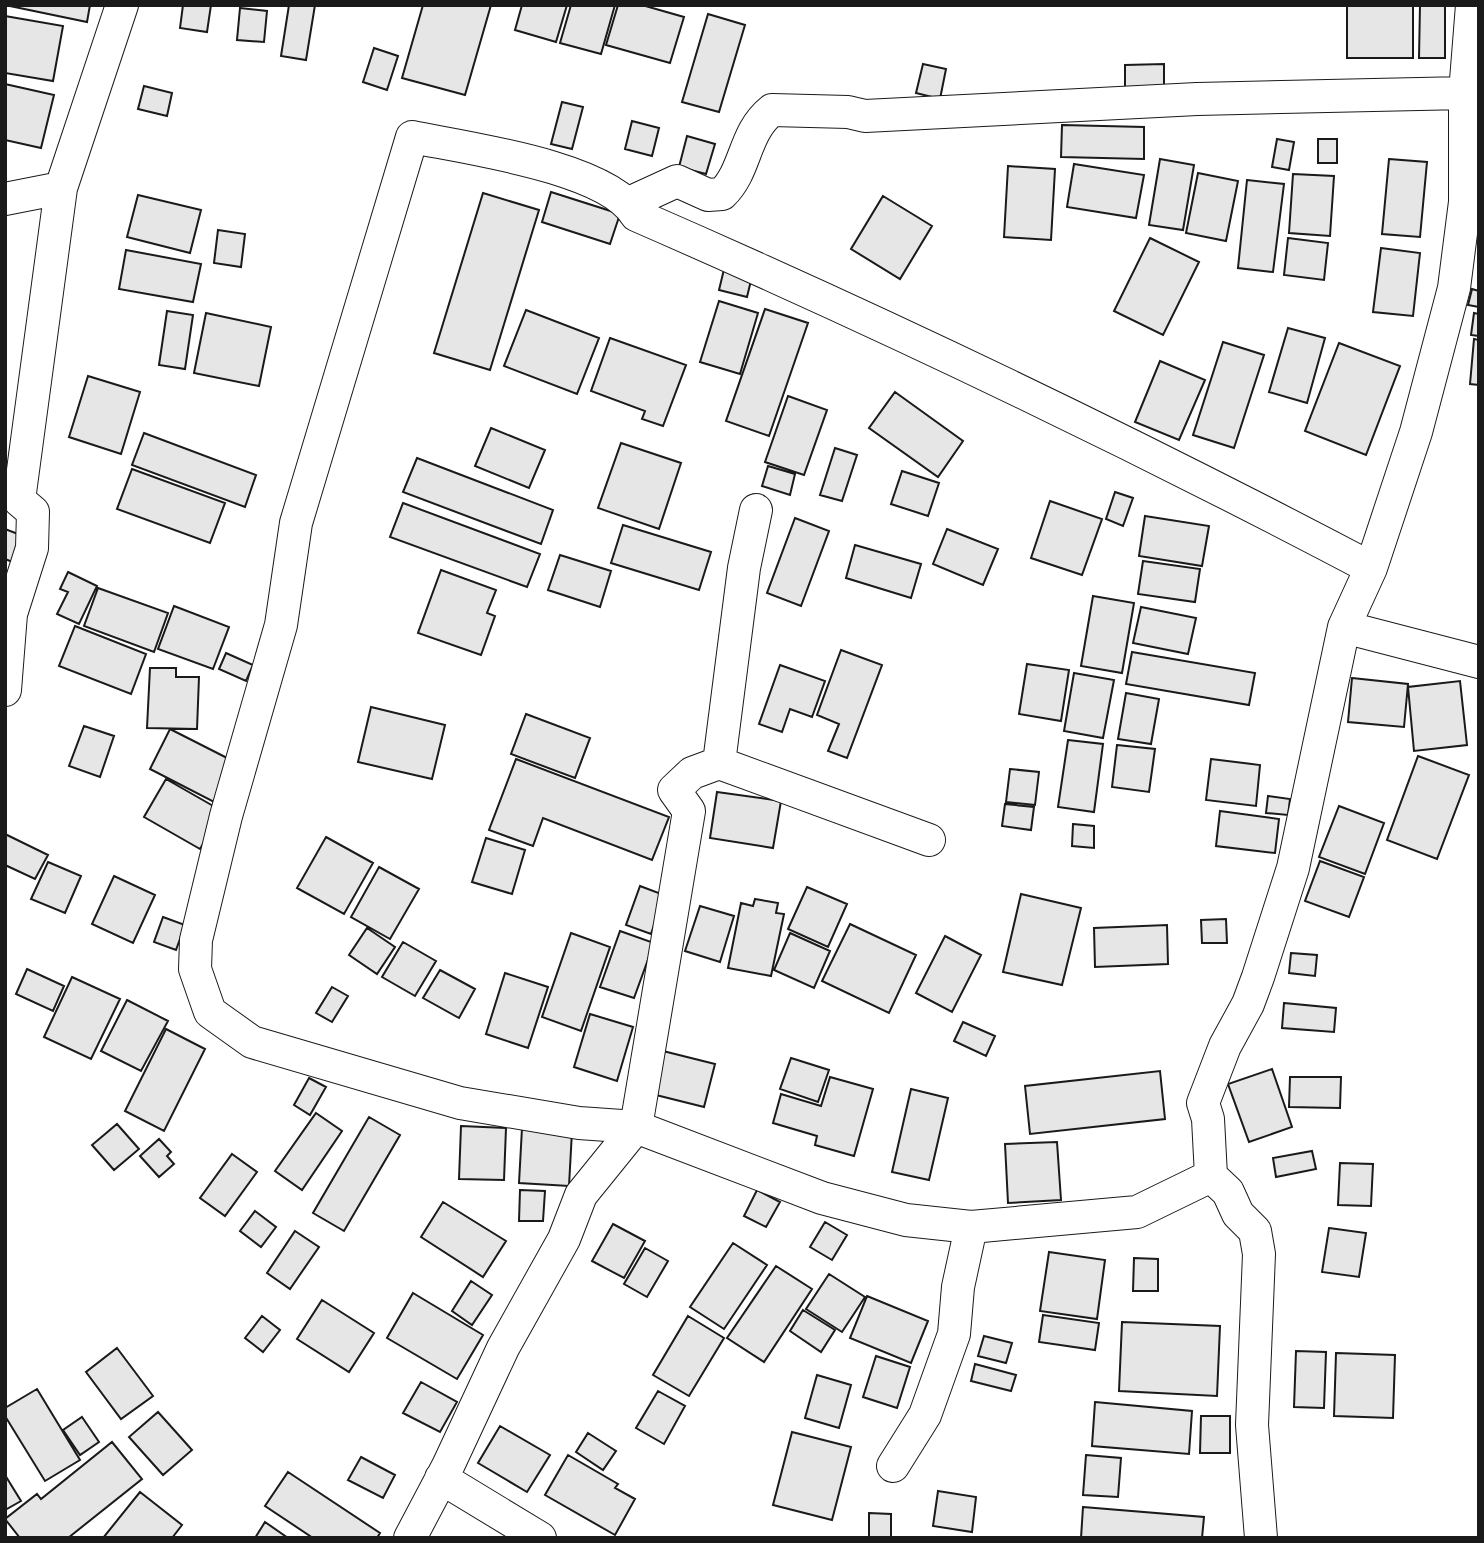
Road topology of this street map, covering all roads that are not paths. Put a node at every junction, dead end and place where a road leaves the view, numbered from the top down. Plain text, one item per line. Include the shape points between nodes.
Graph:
1 (122, 5) edge
2 (1472, 5) edge
3 (1465, 93) junction
4 (61, 188) junction
5 (5, 199) edge
6 (629, 203) junction
7 (12, 496) edge
8 (756, 510) dead end
9 (1371, 568) junction
10 (1344, 627) junction
11 (1479, 662) edge
12 (5, 690) edge
13 (719, 763) junction
14 (929, 840) dead end
15 (636, 1127) junction
16 (1211, 1176) junction
17 (971, 1227) junction
18 (893, 1466) dead end
19 (441, 1478) junction
20 (410, 1538) edge
21 (540, 1538) edge
22 (1261, 1538) edge

1 - 4 street
2 - 3 street
3 - 6 street via 1197,99 873,115 785,108 772,110 757,122 731,185 722,194 708,195 677,181
3 - 9 street via 1465,202 1454,288 1416,432
4 - 5 street
4 - 7 street
6 - 9 street via 636,215 1024,392
6 - 15 street via 553,165 412,137 296,523 281,625 226,816 196,940 195,969 210,1012 252,1042 460,1103 579,1123
7 - 12 street via 33,512 32,548 11,614
8 - 13 street
9 - 10 street
10 - 11 street
10 - 16 street via 1293,868 1248,1004 1225,1046 1203,1103
13 - 14 street
13 - 15 street via 692,773 674,790 689,811
15 - 17 street via 822,1198 906,1220
15 - 19 street via 581,1195 564,1239 503,1348
16 - 17 street via 1137,1212
16 - 22 street via 1255,1231 1259,1254 1251,1425
17 - 18 street via 954,1334 925,1415
19 - 20 street
19 - 21 street

